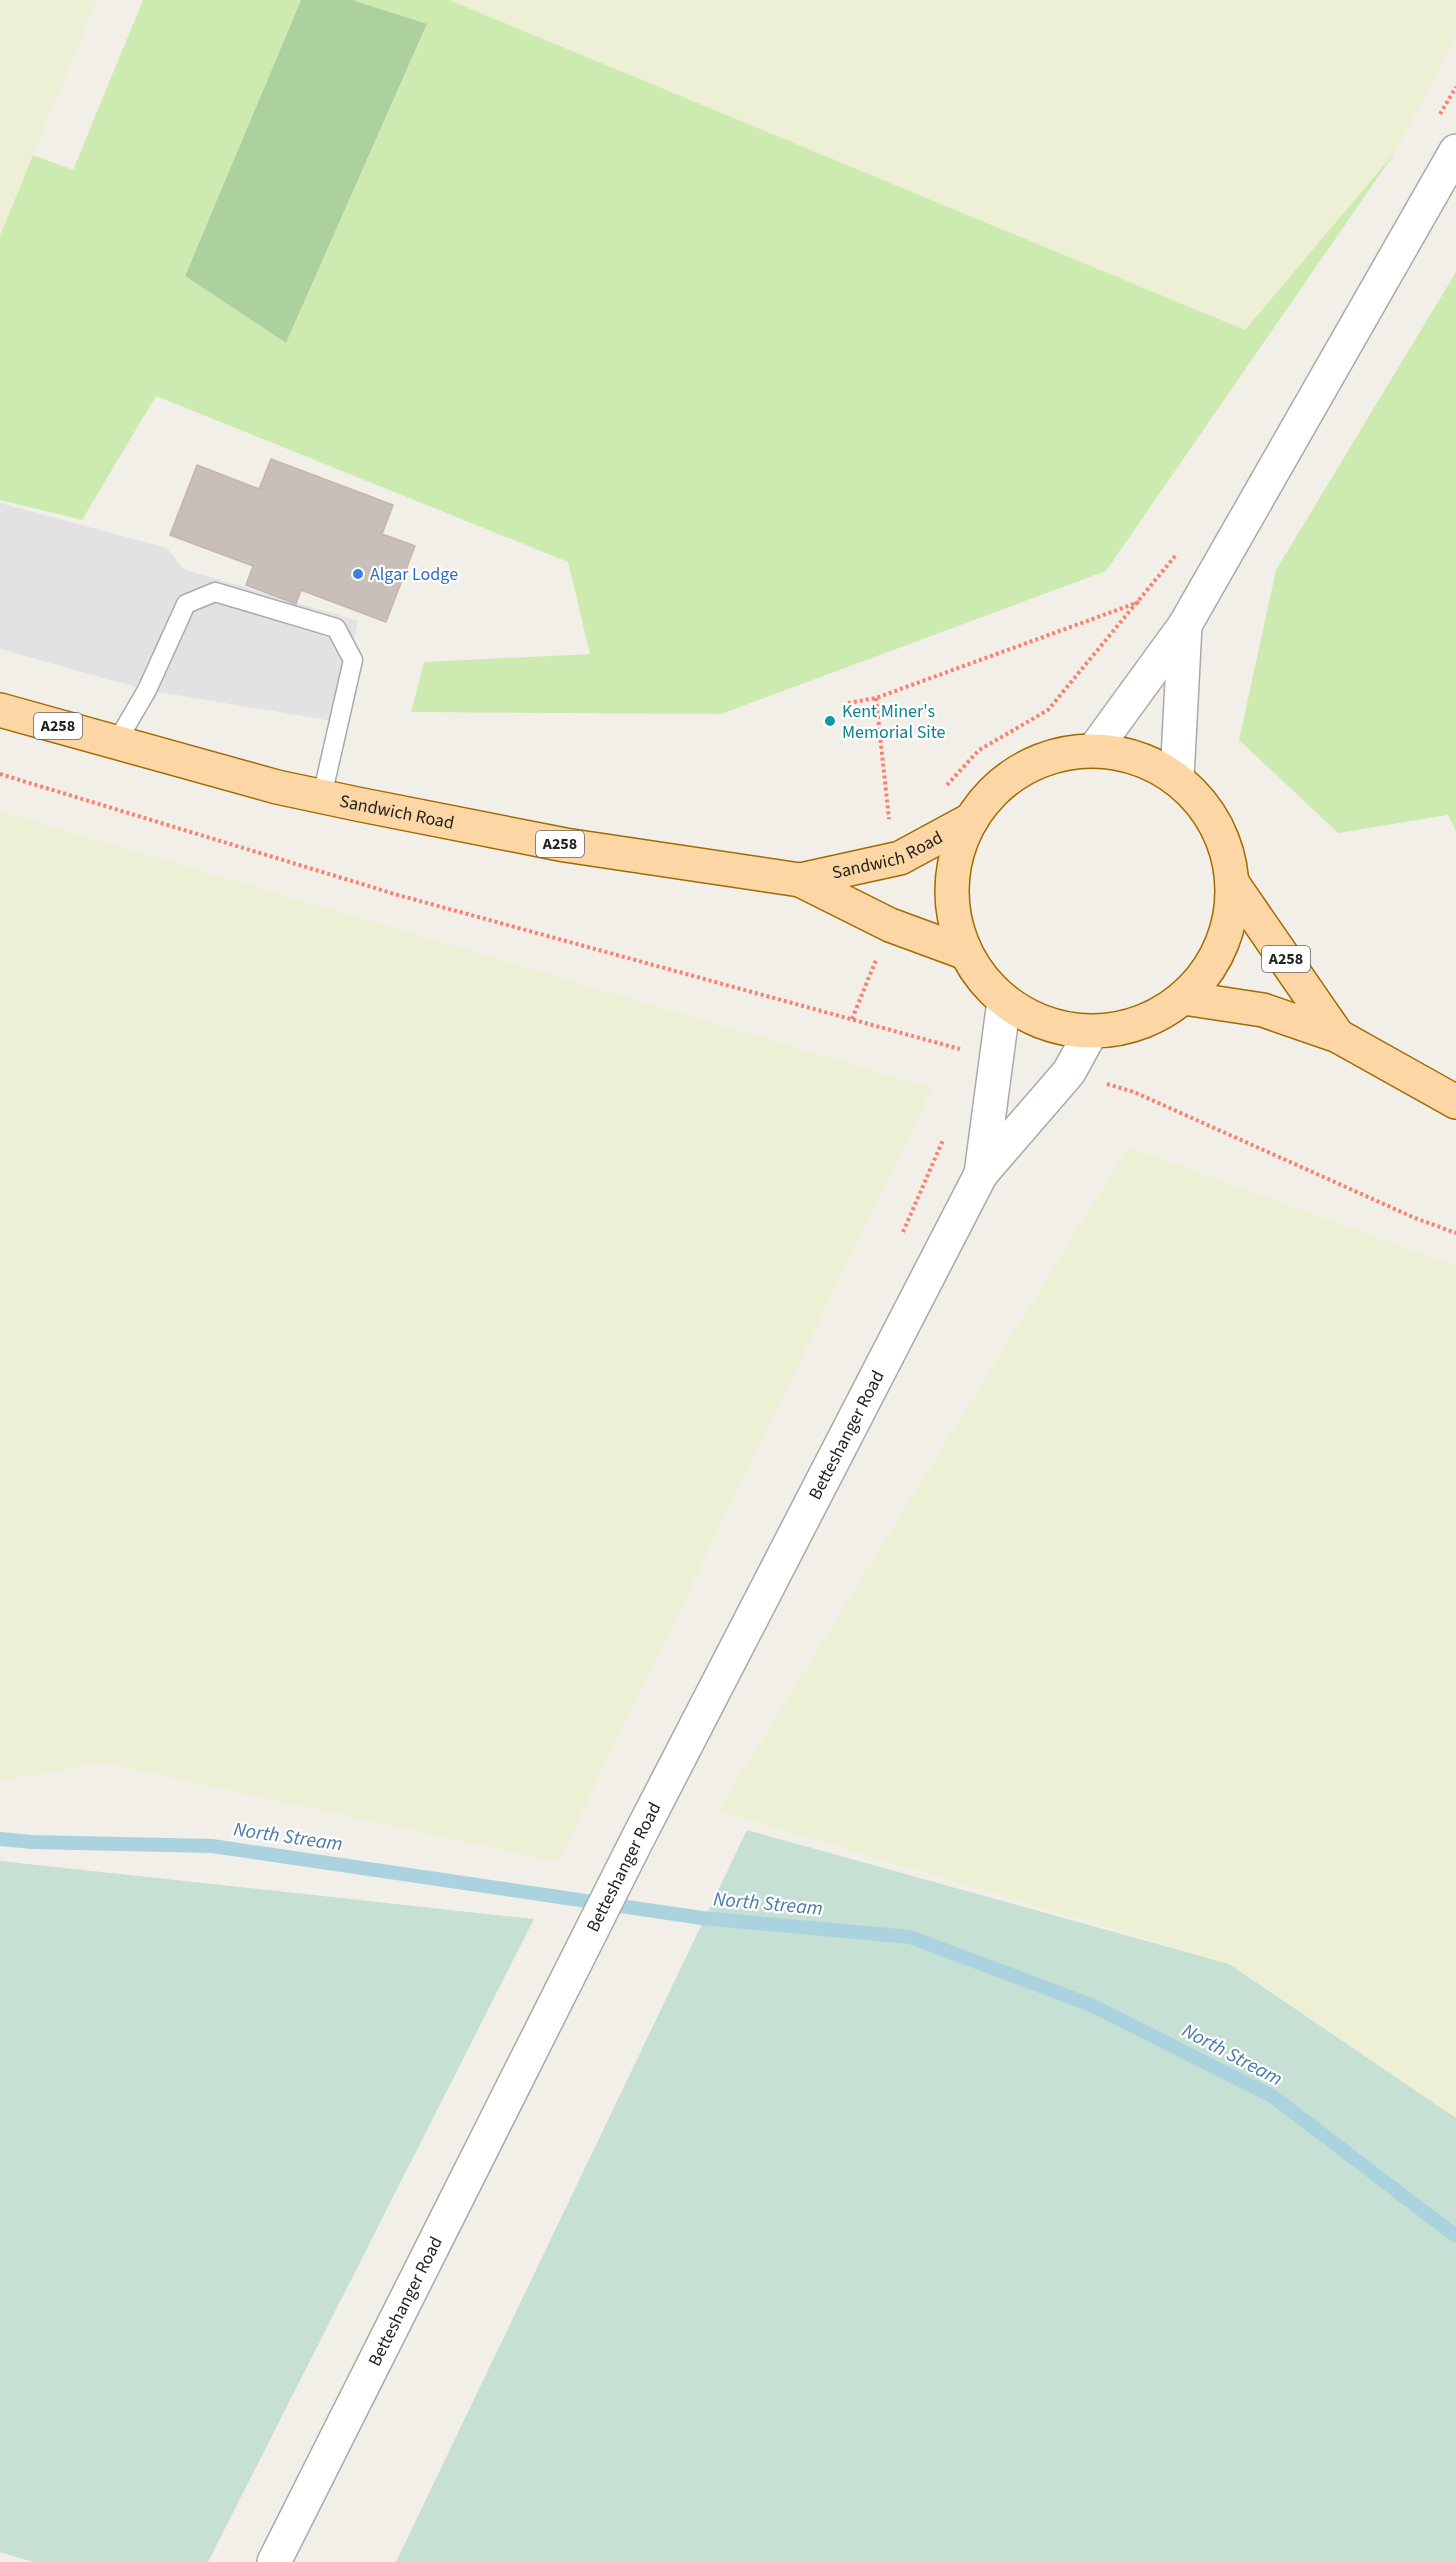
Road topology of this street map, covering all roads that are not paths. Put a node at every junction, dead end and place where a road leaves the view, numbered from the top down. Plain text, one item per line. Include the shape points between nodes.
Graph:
1 (1456, 151) edge
2 (1185, 625) junction
3 (0, 710) edge
4 (116, 742) junction
5 (1094, 750) junction
6 (1176, 778) junction
7 (322, 796) junction
8 (972, 819) junction
9 (800, 880) junction
10 (1233, 884) junction
11 (966, 953) junction
12 (1184, 998) junction
13 (1004, 1001) junction
14 (1091, 1032) junction
15 (1338, 1036) junction
16 (1456, 1102) edge
17 (981, 1174) junction
18 (274, 2562) edge

1 - 2 street
2 - 5 street
2 - 6 street
3 - 4 main road, Sandwich Road / A258
4 - 7 main road, Sandwich Road / A258
4 - 7 lane via 147,690 186,604 215,592 336,628 349,652 353,660
5 - 6 main road via 1137,758
5 - 8 main road via 1046,758 1004,782
6 - 10 main road via 1206,807 1225,844
7 - 9 main road, Sandwich Road / A258 via 565,845
8 - 9 main road, Sandwich Road / A258 via 900,858
8 - 11 main road via 955,862 952,908
9 - 11 main road, Sandwich Road / A258 via 890,925
10 - 12 main road via 1228,926 1212,966
10 - 15 main road, A258
11 - 13 main road via 982,979
12 - 14 main road via 1156,1017 1124,1028
12 - 15 main road, A258 via 1263,1010
13 - 14 main road via 1045,1023
13 - 17 street, Betteshanger Road
14 - 17 street, Betteshanger Road via 1069,1072
15 - 16 main road, A258
17 - 18 street, Betteshanger Road via 638,1840

